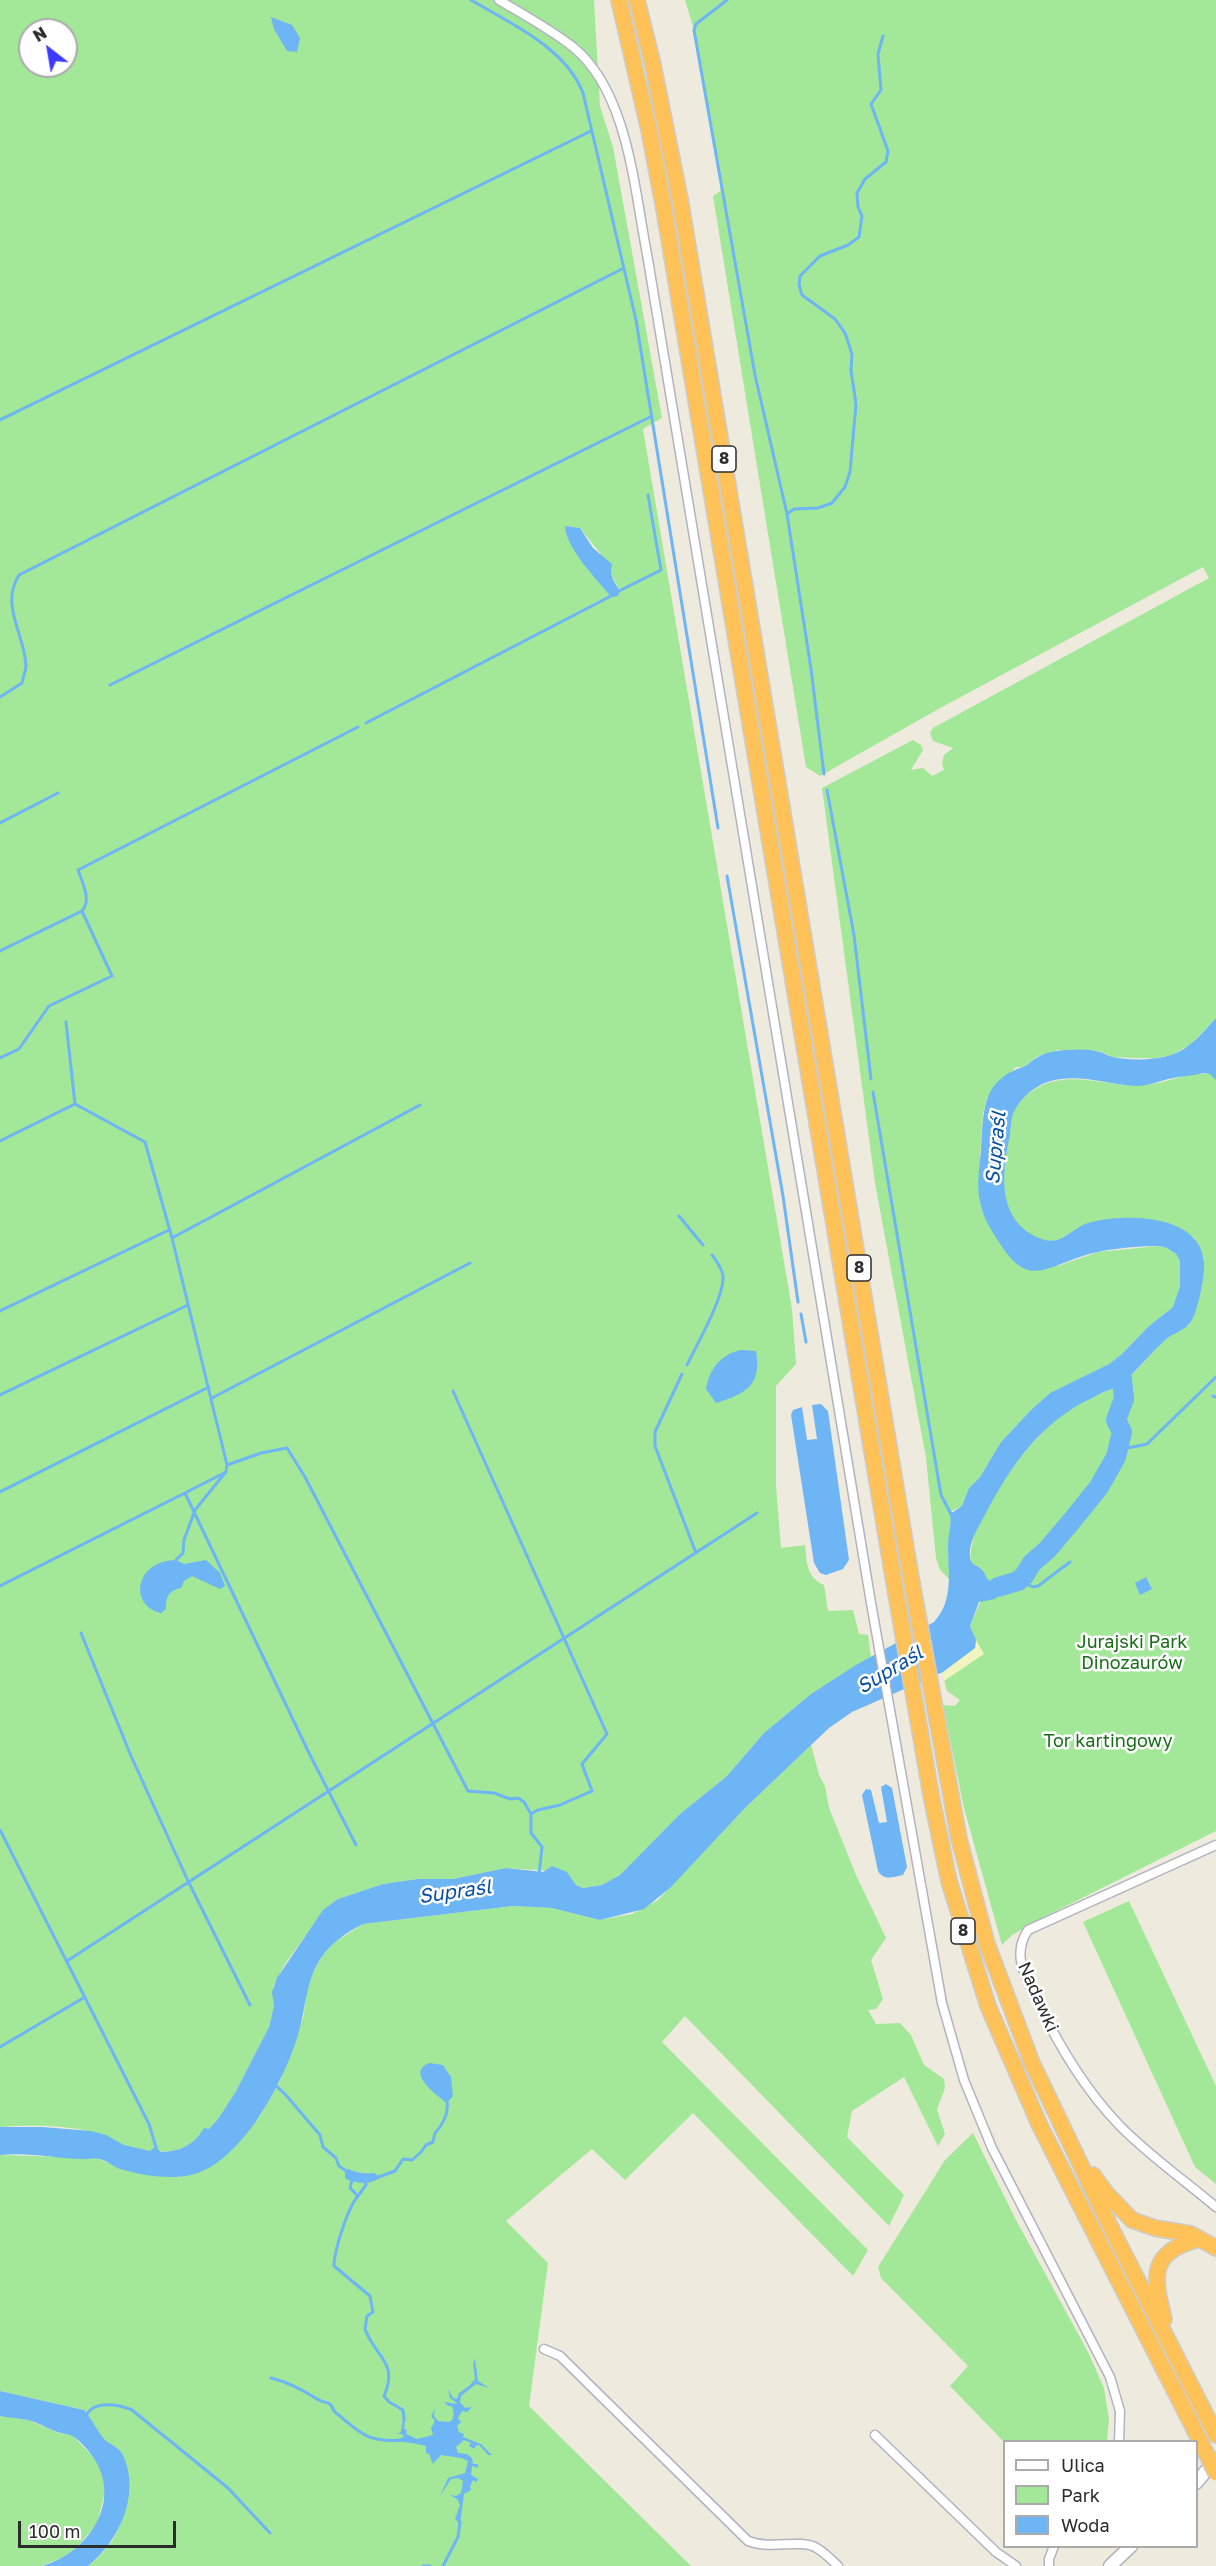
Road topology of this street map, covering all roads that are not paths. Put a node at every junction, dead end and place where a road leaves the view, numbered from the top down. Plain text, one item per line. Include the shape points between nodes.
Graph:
1 (499, 0) edge
2 (619, 0) edge
3 (637, 0) edge
4 (1216, 1845) edge
5 (1070, 2144) junction
6 (1216, 2207) edge
7 (1199, 2239) junction
8 (1216, 2248) edge
9 (1170, 2345) junction
10 (544, 2349) dead end
11 (875, 2435) dead end
12 (1216, 2435) edge
13 (1119, 2440) edge
14 (1216, 2459) edge
15 (1216, 2473) edge
16 (1198, 2482) edge
17 (1054, 2548) edge
18 (1130, 2548) edge
19 (838, 2566) edge
20 (1016, 2566) edge
21 (1049, 2566) edge
22 (1110, 2566) edge

1 - 13 street via 574,48 599,77 622,128 647,254 871,1602 942,2003 980,2122 1110,2377 1120,2411
2 - 15 highway, 8, bridge via 676,275 895,1588 949,1881 988,2006 1040,2126
3 - 5 highway, 8 via 680,199 911,1578 959,1839 987,1944 1032,2063
4 - 6 street, Nadawki via 1028,1930 1019,1953 1052,2032 1095,2098 1134,2139
5 - 7 highway via 1132,2220
5 - 9 highway, 8
7 - 8 highway
7 - 9 highway via 1169,2252 1158,2267 1156,2287
9 - 12 highway, 8
10 - 19 street via 560,2356 748,2541 771,2546 814,2546
11 - 20 street via 996,2552
14 - 16 street
17 - 21 street
18 - 22 street

